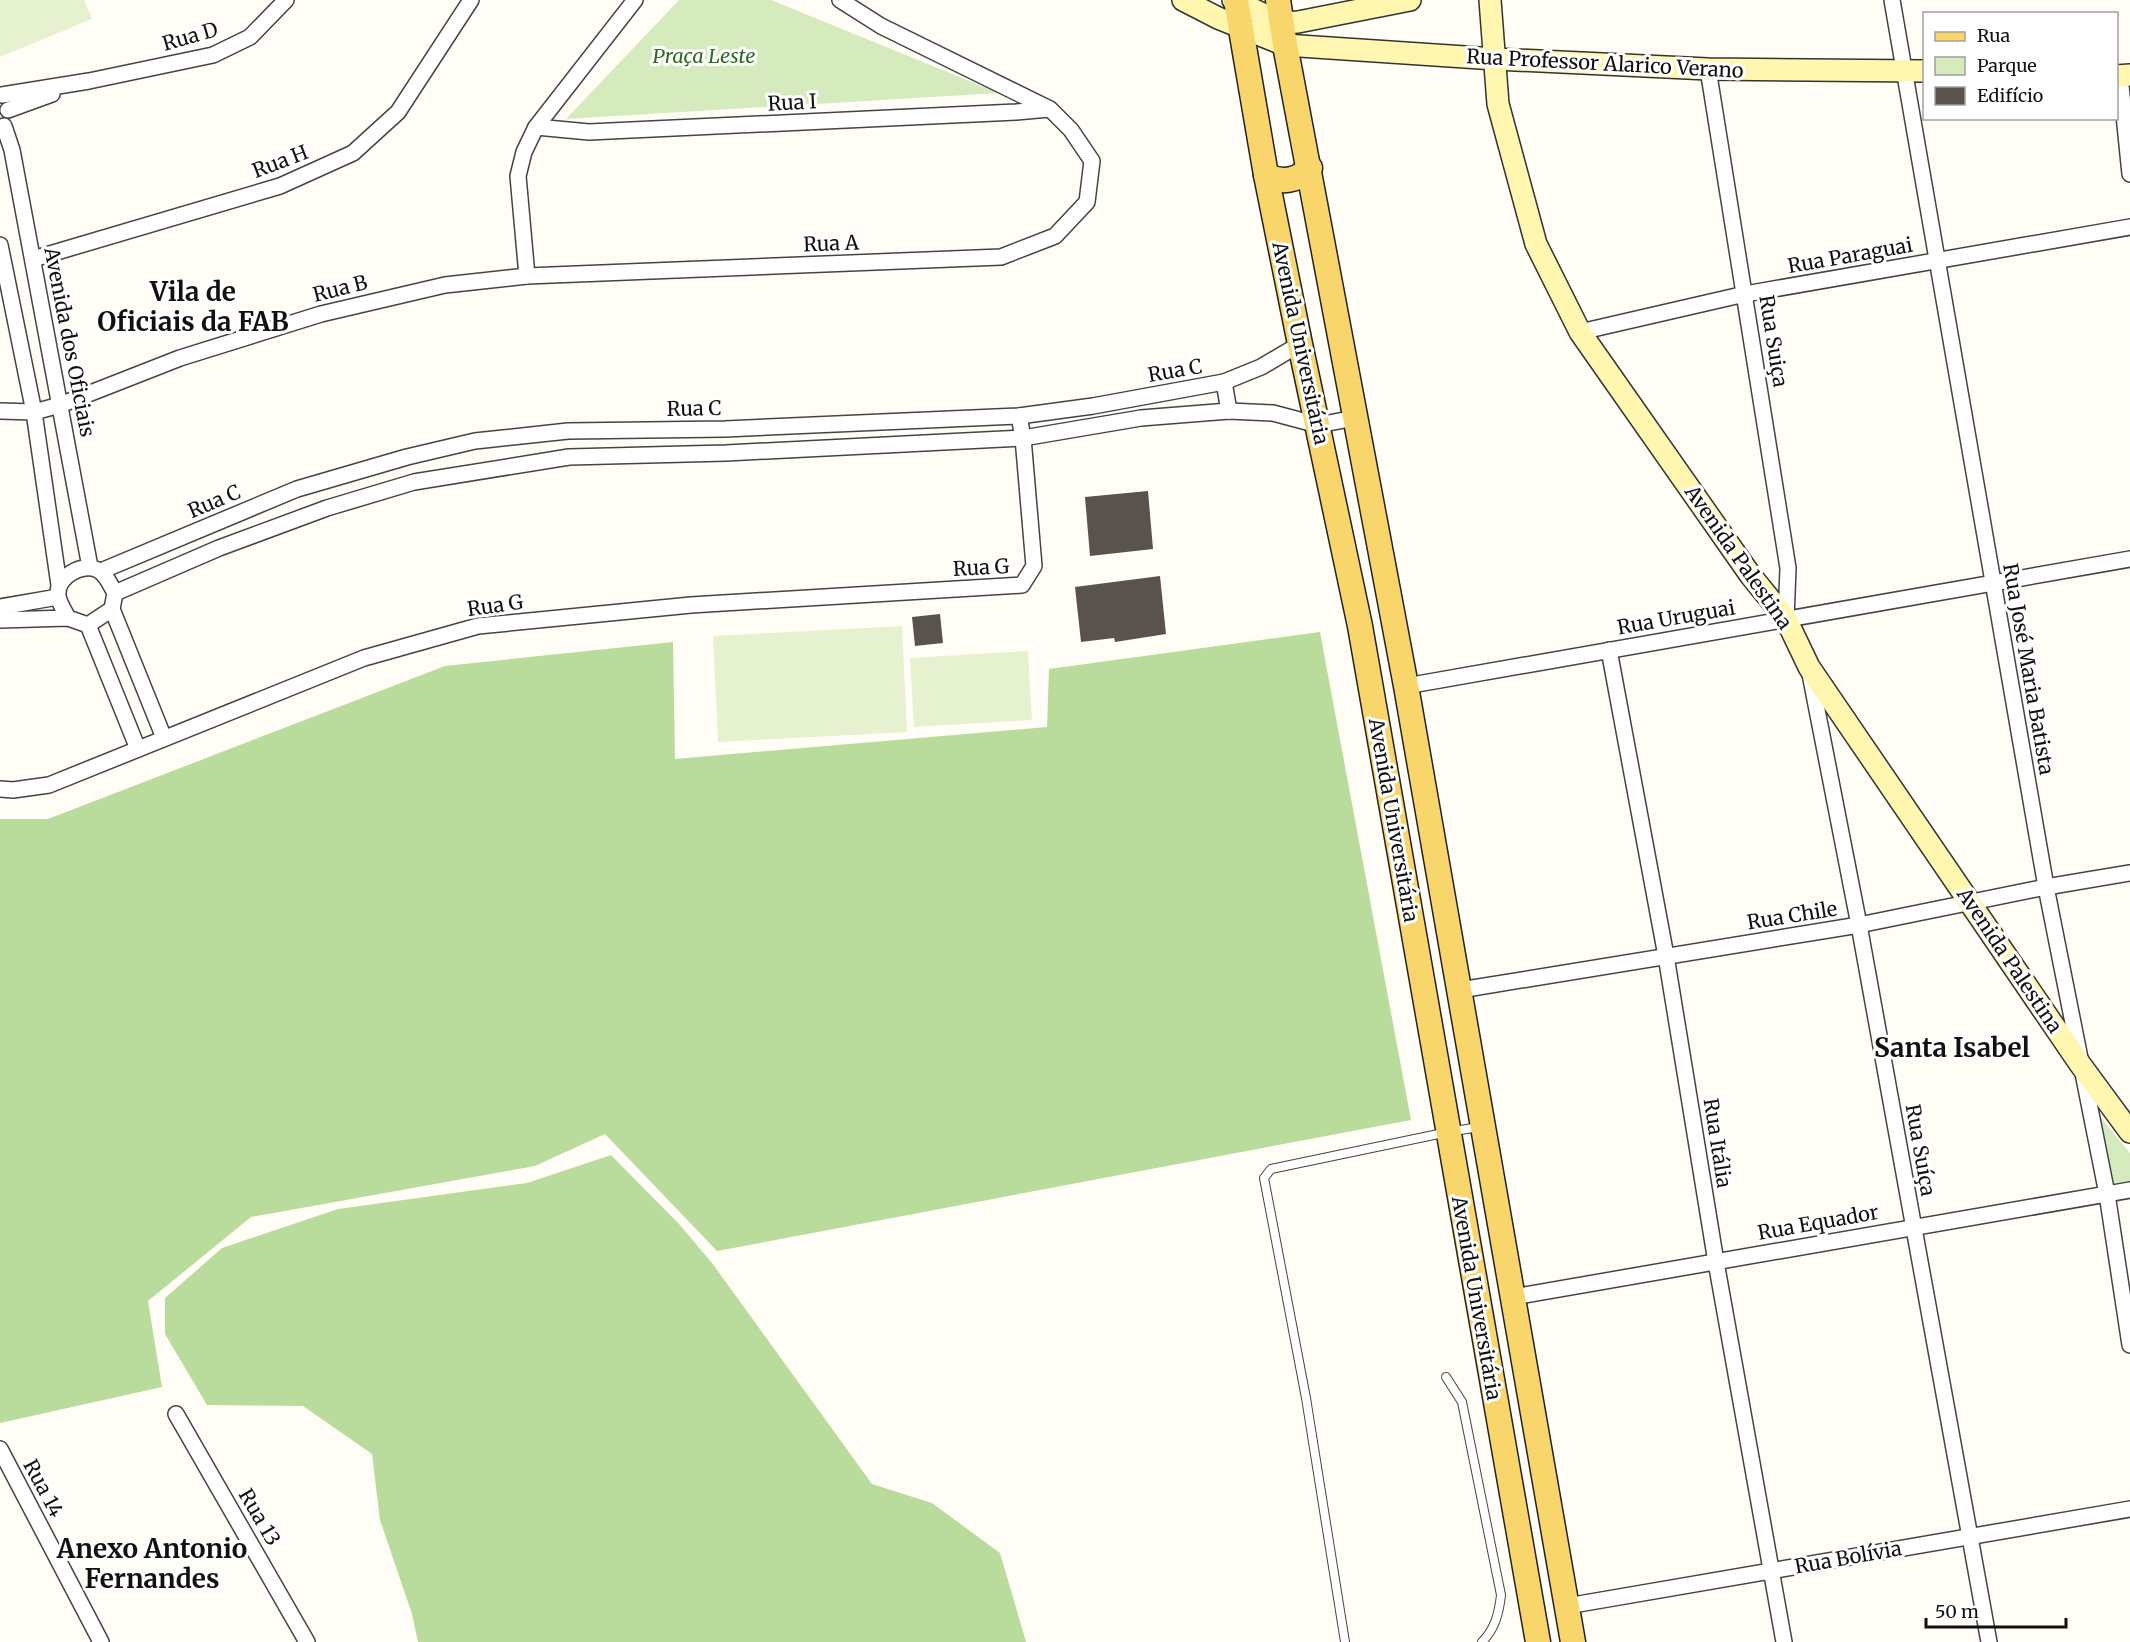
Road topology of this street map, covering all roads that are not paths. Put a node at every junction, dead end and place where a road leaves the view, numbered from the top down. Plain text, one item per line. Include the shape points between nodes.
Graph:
1 (286, 0) edge
2 (471, 0) edge
3 (635, 0) edge
4 (840, 0) edge
5 (1183, 0) edge
6 (1410, 0) edge
7 (1490, 0) edge
8 (1892, 0) edge
9 (1235, 1) edge
10 (1282, 23) edge
11 (1240, 28) junction
12 (1495, 59) junction
13 (1708, 69) junction
14 (1915, 71) edge
15 (2122, 76) edge
16 (89, 81) junction
17 (1, 94) edge
18 (1050, 109) junction
19 (8, 110) junction
20 (536, 127) junction
21 (2, 128) edge
22 (1310, 168) junction
23 (2130, 174) edge
24 (1266, 175) junction
25 (2130, 228) edge
26 (0, 245) edge
27 (33, 259) junction
28 (1936, 261) junction
29 (527, 276) junction
30 (1746, 294) junction
31 (1580, 332) junction
32 (1299, 344) junction
33 (1224, 382) junction
34 (1139, 397) junction
35 (60, 405) junction
36 (1093, 406) junction
37 (0, 411) edge
38 (1229, 411) junction
39 (34, 412) junction
40 (1019, 416) junction
41 (1141, 418) junction
42 (1355, 418) junction
43 (1095, 425) junction
44 (1318, 425) junction
45 (725, 429) junction
46 (1023, 438) junction
47 (726, 453) junction
48 (407, 457) junction
49 (414, 482) junction
50 (1368, 482) junction
51 (1332, 489) junction
52 (2130, 559) edge
53 (96, 569) junction
54 (1993, 583) junction
55 (59, 591) junction
56 (115, 593) junction
57 (0, 607) edge
58 (112, 609) junction
59 (68, 618) junction
60 (1786, 619) junction
61 (0, 620) edge
62 (88, 625) junction
63 (1609, 650) junction
64 (1809, 667) junction
65 (1406, 686) junction
66 (164, 738) junction
67 (138, 749) junction
68 (0, 789) edge
69 (2130, 873) edge
70 (2046, 887) junction
71 (1971, 903) junction
72 (1859, 925) junction
73 (1666, 956) junction
74 (1460, 990) junction
75 (2080, 1064) junction
76 (1484, 1126) junction
77 (2130, 1131) edge
78 (1448, 1132) junction
79 (2130, 1190) edge
80 (2107, 1194) junction
81 (1914, 1227) junction
82 (1716, 1262) junction
83 (1513, 1297) junction
84 (2130, 1345) edge
85 (1446, 1377) dead end
86 (176, 1414) dead end
87 (0, 1449) edge
88 (2130, 1509) edge
89 (1970, 1536) junction
90 (1770, 1570) junction
91 (1567, 1606) junction
92 (101, 1642) edge
93 (307, 1642) edge
94 (1345, 1642) edge
95 (1482, 1642) edge
96 (1538, 1642) edge
97 (1572, 1642) edge
98 (1784, 1642) edge
99 (1989, 1642) edge

1 - 16 street, Rua D via 250,37 213,55
2 - 27 street, Rua H via 398,112 353,153 280,186
3 - 20 street
4 - 18 street, Rua A via 881,26
5 - 11 street
6 - 10 street
7 - 12 street, Avenida Palestina
8 - 14 street, Rua José Maria Batista
9 - 10 street
9 - 11 main road, Avenida Universitária
10 - 11 street
10 - 12 street, Rua Professor Alarico Verano
10 - 22 main road, Avenida Universitária
11 - 24 main road, Avenida Universitária
12 - 13 street, Rua Professor Alarico Verano
12 - 31 street, Avenida Palestina via 1498,104 1536,244
13 - 14 street, Rua Professor Alarico Verano
13 - 30 street, Rua Suiça
14 - 28 street, Rua José Maria Batista
15 - 23 street
16 - 17 street, Rua D
16 - 19 street, Rua D
17 - 19 street
18 - 20 street, Rua I via 589,132
18 - 29 street, Rua A via 1071,130 1092,161 1087,202 1055,236 1001,257
19 - 21 street
20 - 29 street via 518,176
21 - 27 street, Avenida dos Oficiais via 12,150
22 - 24 main road via 1288,180
22 - 42 main road, Avenida Universitária
24 - 32 main road, Avenida Universitária
25 - 28 street, Rua Paraguai
26 - 39 street
27 - 35 street, Avenida dos Oficiais
28 - 30 street, Rua Paraguai
28 - 54 street, Rua José Maria Batista
29 - 35 street, Rua B via 445,285 321,314 180,358
30 - 31 street, Rua Paraguai
30 - 60 street, Rua Suiça via 1788,568
31 - 60 street, Avenida Palestina via 1751,576
32 - 33 street, Rua C via 1261,367
32 - 44 main road, Avenida Universitária
33 - 34 street, Rua C
33 - 38 street
34 - 36 street, Rua C
34 - 41 street
35 - 39 street, Rua B
35 - 53 street, Avenida dos Oficiais
36 - 40 street, Rua C
36 - 43 street
37 - 39 street, Rua B
38 - 41 street
38 - 44 street via 1273,413
39 - 55 street
40 - 45 street, Rua C
40 - 46 street
41 - 43 street
42 - 44 street
42 - 50 main road, Avenida Universitária
43 - 46 street
44 - 51 main road, Avenida Universitária
45 - 47 street
45 - 48 street, Rua C via 568,431 476,441
46 - 47 street
46 - 66 street, Rua G via 1034,566 1022,585 691,605 478,626 364,658
47 - 49 street via 570,457
48 - 49 street
48 - 53 street, Rua C via 297,489
49 - 56 street via 327,508 230,544
50 - 51 main road
50 - 65 main road, Avenida Universitária
51 - 78 main road, Avenida Universitária via 1360,626
52 - 54 street, Rua Uruguai
53 - 55 street via 72,571
53 - 56 street
54 - 60 street, Rua Uruguai
54 - 70 street, Rua José Maria Batista
55 - 57 street
55 - 59 street
56 - 58 street
58 - 62 street
58 - 66 street
59 - 61 street
59 - 62 street
60 - 63 street, Rua Uruguai
60 - 64 street, Avenida Palestina
62 - 67 street
63 - 65 street, Rua Uruguai
63 - 73 street, Rua Itália
64 - 71 street, Avenida Palestina
64 - 72 street, Rua Suíça
65 - 74 main road, Avenida Universitária
66 - 67 street, Rua G
67 - 68 street, Rua G via 49,785
69 - 70 street, Rua Chile
70 - 71 street, Rua Chile
70 - 75 street, Rua José Maria Batista
71 - 72 street, Rua Chile
71 - 75 street, Avenida Palestina
72 - 73 street, Rua Chile
72 - 81 street, Rua Suíça
73 - 74 street, Rua Chile
73 - 82 street, Rua Itália
74 - 76 main road, Avenida Universitária
75 - 77 street, Avenida Palestina
75 - 80 street, Rua José Maria Batista
76 - 78 lane
76 - 83 main road, Avenida Universitária
78 - 94 lane via 1271,1169 1264,1178 1306,1398
78 - 96 main road, Avenida Universitária
79 - 80 street, Rua Equador
80 - 81 street, Rua Equador
80 - 84 street, Rua José Maria Batista
81 - 82 street, Rua Equador
81 - 89 street, Rua Suíça
82 - 83 street, Rua Equador
82 - 90 street, Rua Itália
83 - 91 main road, Avenida Universitária
85 - 95 lane via 1462,1402 1501,1596 1498,1616
86 - 93 street, Rua 13
87 - 92 street, Rua 14
88 - 89 street, Rua Bolívia
89 - 90 street, Rua Bolívia
89 - 99 street, Rua Suíça
90 - 91 street, Rua Bolívia
90 - 98 street, Rua Itália
91 - 97 main road, Avenida Universitária

